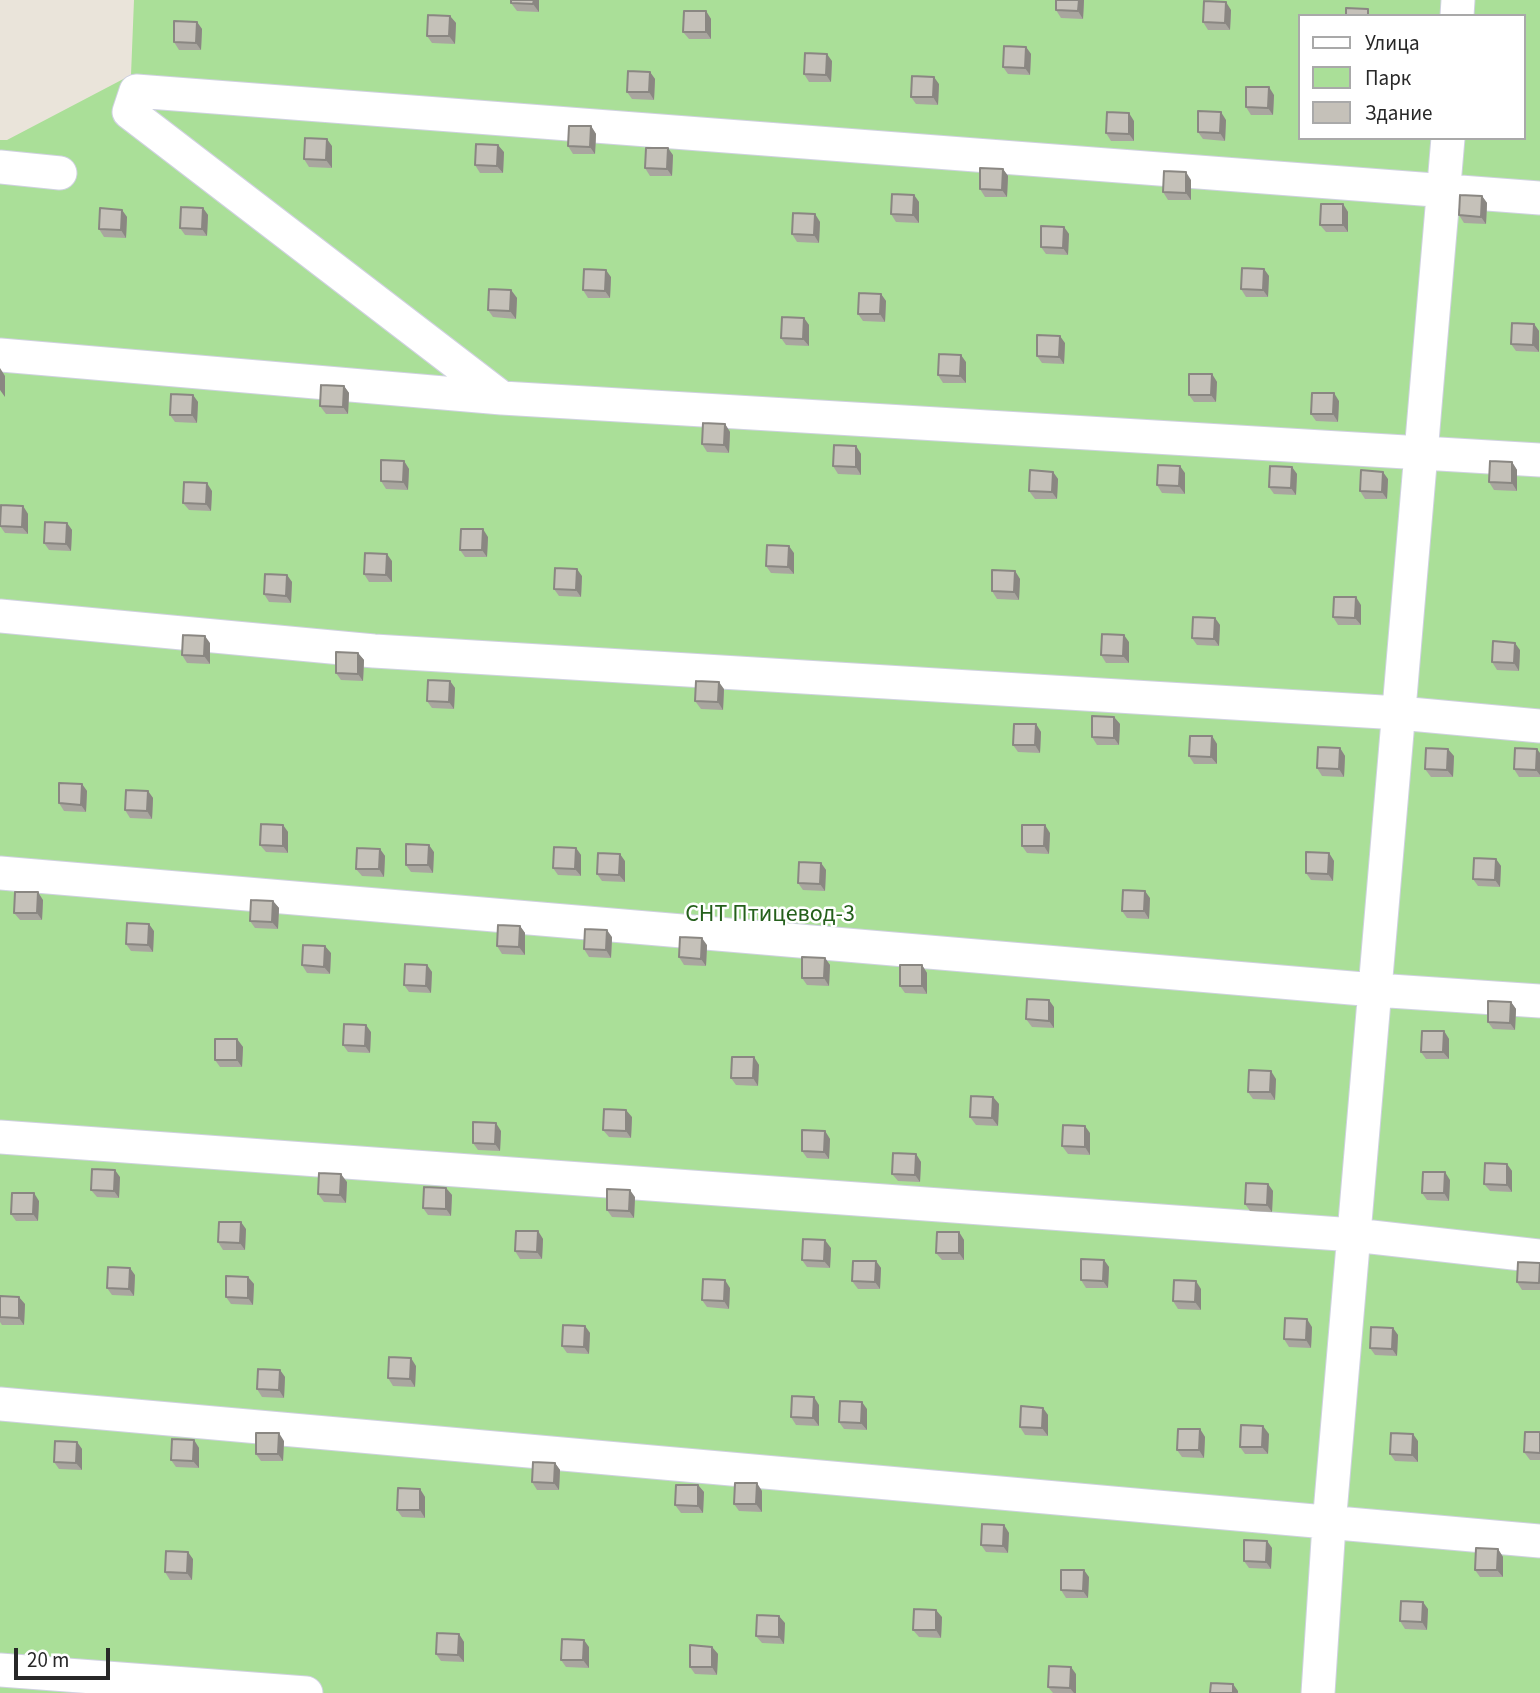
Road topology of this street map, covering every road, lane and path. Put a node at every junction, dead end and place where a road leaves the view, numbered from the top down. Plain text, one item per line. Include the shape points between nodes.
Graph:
1 (1448, 140) edge
2 (0, 167) edge
3 (60, 173) dead end
4 (1444, 191) junction
5 (1540, 198) edge
6 (0, 355) edge
7 (502, 398) junction
8 (1422, 453) junction
9 (1540, 460) edge
10 (0, 616) edge
11 (1399, 713) junction
12 (1540, 726) edge
13 (0, 873) edge
14 (1375, 990) junction
15 (1540, 1001) edge
16 (0, 1137) edge
17 (1354, 1235) junction
18 (1540, 1256) edge
19 (0, 1404) edge
20 (1329, 1525) junction
21 (1540, 1541) edge
22 (0, 1670) edge
23 (306, 1693) edge
24 (1318, 1693) edge

1 - 4 lane
2 - 3 lane
4 - 5 lane
4 - 7 lane via 136,91 129,112
4 - 8 lane
6 - 7 lane
7 - 8 lane
8 - 9 lane
8 - 11 lane
10 - 11 lane via 374,651
11 - 12 lane
11 - 14 lane
13 - 14 lane
14 - 15 lane
14 - 17 lane
16 - 17 lane
17 - 18 lane
17 - 20 lane
19 - 20 lane
20 - 21 lane
20 - 24 lane
22 - 23 lane

